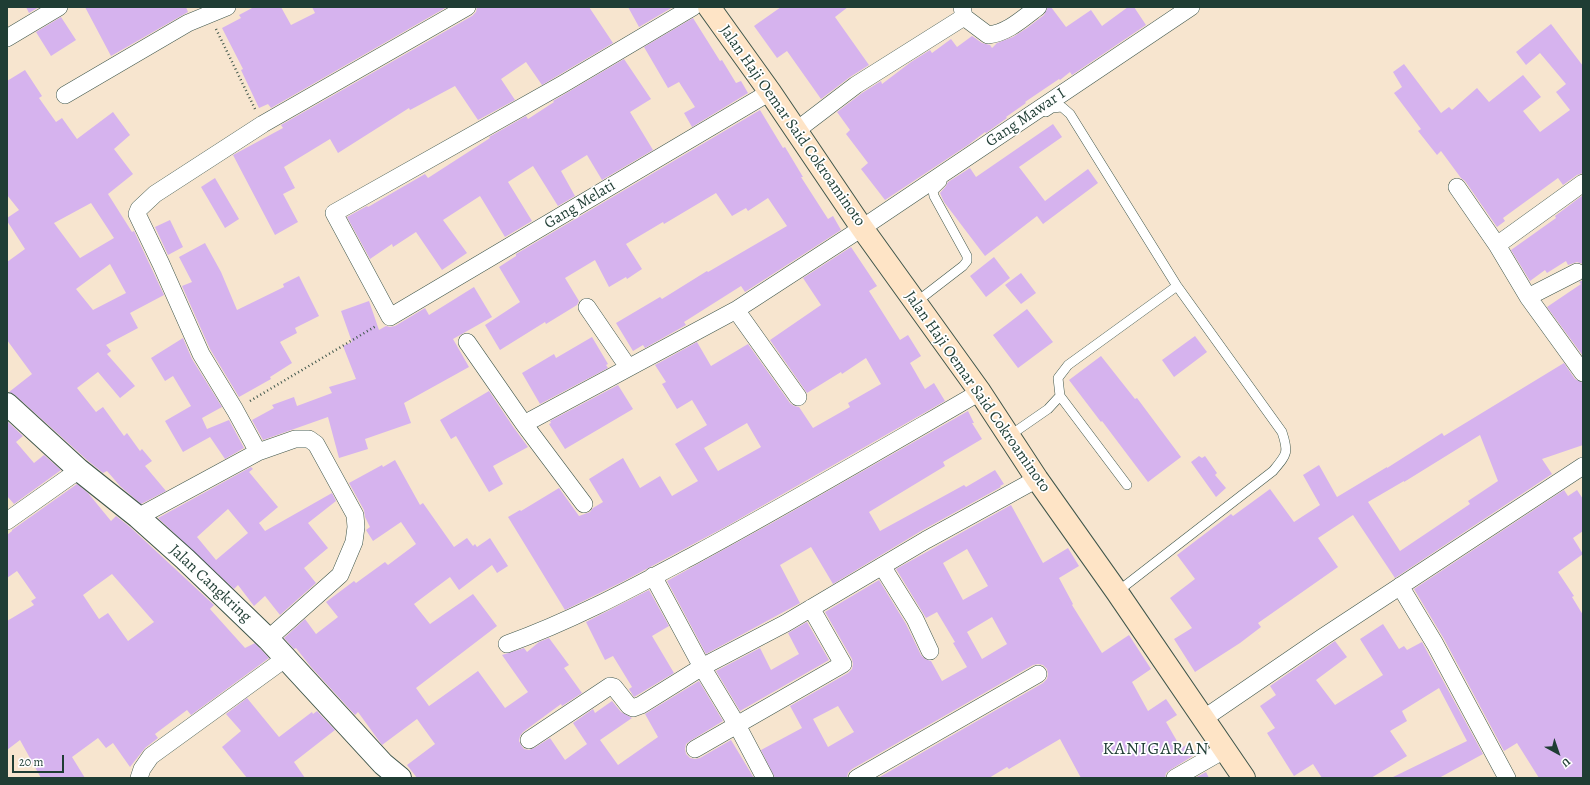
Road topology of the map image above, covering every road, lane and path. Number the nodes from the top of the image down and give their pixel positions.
1 (59, 7) edge
2 (227, 7) edge
3 (467, 7) edge
4 (693, 7) edge
5 (709, 7) edge
6 (1038, 7) edge
7 (1191, 7) edge
8 (207, 11) edge
9 (963, 12) edge
10 (7, 38) edge
11 (770, 92) junction
12 (65, 95) dead end
13 (264, 124) junction
14 (797, 130) junction
15 (1583, 183) edge
16 (1456, 187) dead end
17 (862, 228) junction
18 (1497, 245) junction
19 (1577, 272) dead end
20 (1177, 286) junction
21 (1528, 296) junction
22 (915, 303) junction
23 (587, 306) dead end
24 (736, 310) junction
25 (390, 317) junction
26 (467, 342) dead end
27 (628, 367) junction
28 (1583, 373) edge
29 (980, 392) junction
30 (1060, 396) junction
31 (798, 397) dead end
32 (7, 404) edge
33 (235, 410) junction
34 (524, 424) junction
35 (1009, 436) junction
36 (258, 452) junction
37 (1583, 466) edge
38 (79, 470) junction
39 (1037, 479) junction
40 (1127, 484) dead end
41 (584, 504) dead end
42 (138, 517) junction
43 (7, 521) edge
44 (882, 566) junction
45 (653, 576) junction
46 (1400, 586) junction
47 (1117, 592) junction
48 (811, 608) junction
49 (268, 639) junction
50 (507, 644) dead end
51 (930, 651) dead end
52 (286, 658) junction
53 (702, 667) junction
54 (1038, 674) dead end
55 (1203, 719) junction
56 (737, 725) junction
57 (529, 740) dead end
58 (695, 749) dead end
59 (1224, 750) junction
60 (139, 778) edge
61 (400, 778) edge
62 (765, 778) edge
63 (856, 778) edge
64 (1175, 778) edge
65 (1244, 778) edge
66 (1507, 778) edge

1 - 10 street
2 - 8 street
3 - 13 street
4 - 25 street
5 - 11 main road, Jalan Haji Oemar Said Cokroaminoto
6 - 9 street
7 - 17 street, Gang Mawar I
8 - 12 street
8 - 13 path
9 - 14 street
11 - 14 main road, Jalan Haji Oemar Said Cokroaminoto
11 - 25 street, Gang Melati
13 - 33 street
14 - 17 main road, Jalan Haji Oemar Said Cokroaminoto
15 - 18 street
16 - 18 street
17 - 22 main road, Jalan Haji Oemar Said Cokroaminoto
17 - 24 street, Gang Mawar I
18 - 21 street
19 - 21 street
20 - 22 lane
20 - 30 lane
20 - 47 lane
21 - 28 street
22 - 29 main road, Jalan Haji Oemar Said Cokroaminoto
23 - 27 street
24 - 27 street, Gang Mawar I
24 - 31 street
25 - 33 path
26 - 34 street
27 - 34 street, Gang Mawar I
29 - 35 main road, Jalan Haji Oemar Said Cokroaminoto
29 - 45 street
30 - 35 lane
30 - 40 lane
32 - 38 street, Jalan Cangkring
33 - 36 street
34 - 41 street
35 - 39 main road, Jalan Haji Oemar Said Cokroaminoto
36 - 42 street
36 - 49 street
37 - 46 street
38 - 42 street, Jalan Cangkring
38 - 43 street
39 - 44 street
39 - 47 main road, Jalan Haji Oemar Said Cokroaminoto
42 - 49 street, Jalan Cangkring
44 - 48 street
44 - 51 street
45 - 50 street
45 - 53 street
46 - 55 street
46 - 66 street
47 - 55 main road, Jalan Haji Oemar Said Cokroaminoto
48 - 53 street
48 - 56 street
49 - 52 street, Jalan Cangkring
52 - 60 street
52 - 61 street, Jalan Cangkring
53 - 56 street
53 - 57 street
54 - 63 street
55 - 59 main road, Jalan Haji Oemar Said Cokroaminoto
56 - 58 street
56 - 62 street
59 - 64 street
59 - 65 main road, Jalan Haji Oemar Said Cokroaminoto

